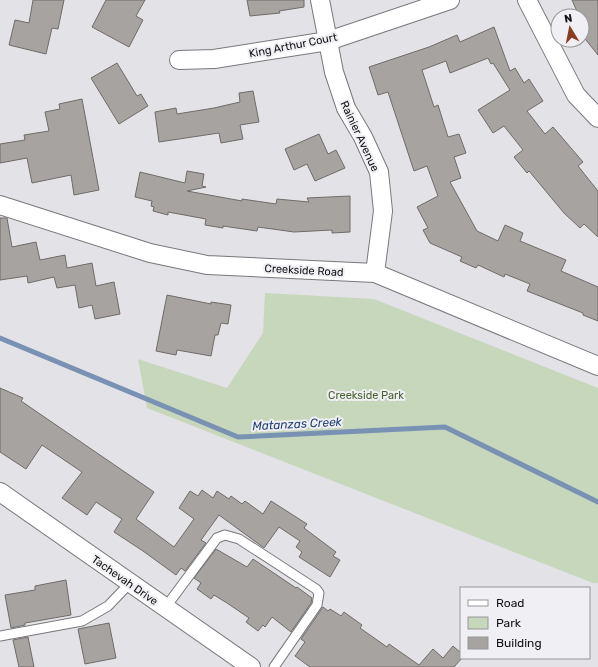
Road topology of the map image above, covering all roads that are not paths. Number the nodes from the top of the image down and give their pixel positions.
1 (320, 0) edge
2 (450, 0) edge
3 (527, 0) edge
4 (328, 41) junction
5 (179, 60) dead end
6 (598, 118) edge
7 (0, 205) edge
8 (375, 273) junction
9 (598, 366) edge
10 (0, 492) edge
11 (130, 583) junction
12 (165, 608) junction
13 (0, 636) edge
14 (251, 667) edge
15 (274, 667) edge

1 - 4 street, Rainier Avenue
2 - 4 street, King Arthur Court
3 - 6 street
4 - 5 street, King Arthur Court
4 - 8 street, Rainier Avenue
7 - 8 street, Creekside Road
8 - 9 street, Creekside Road
10 - 11 street, Tachevah Drive
11 - 12 street, Tachevah Drive
11 - 13 lane
12 - 14 street, Tachevah Drive
12 - 15 lane

